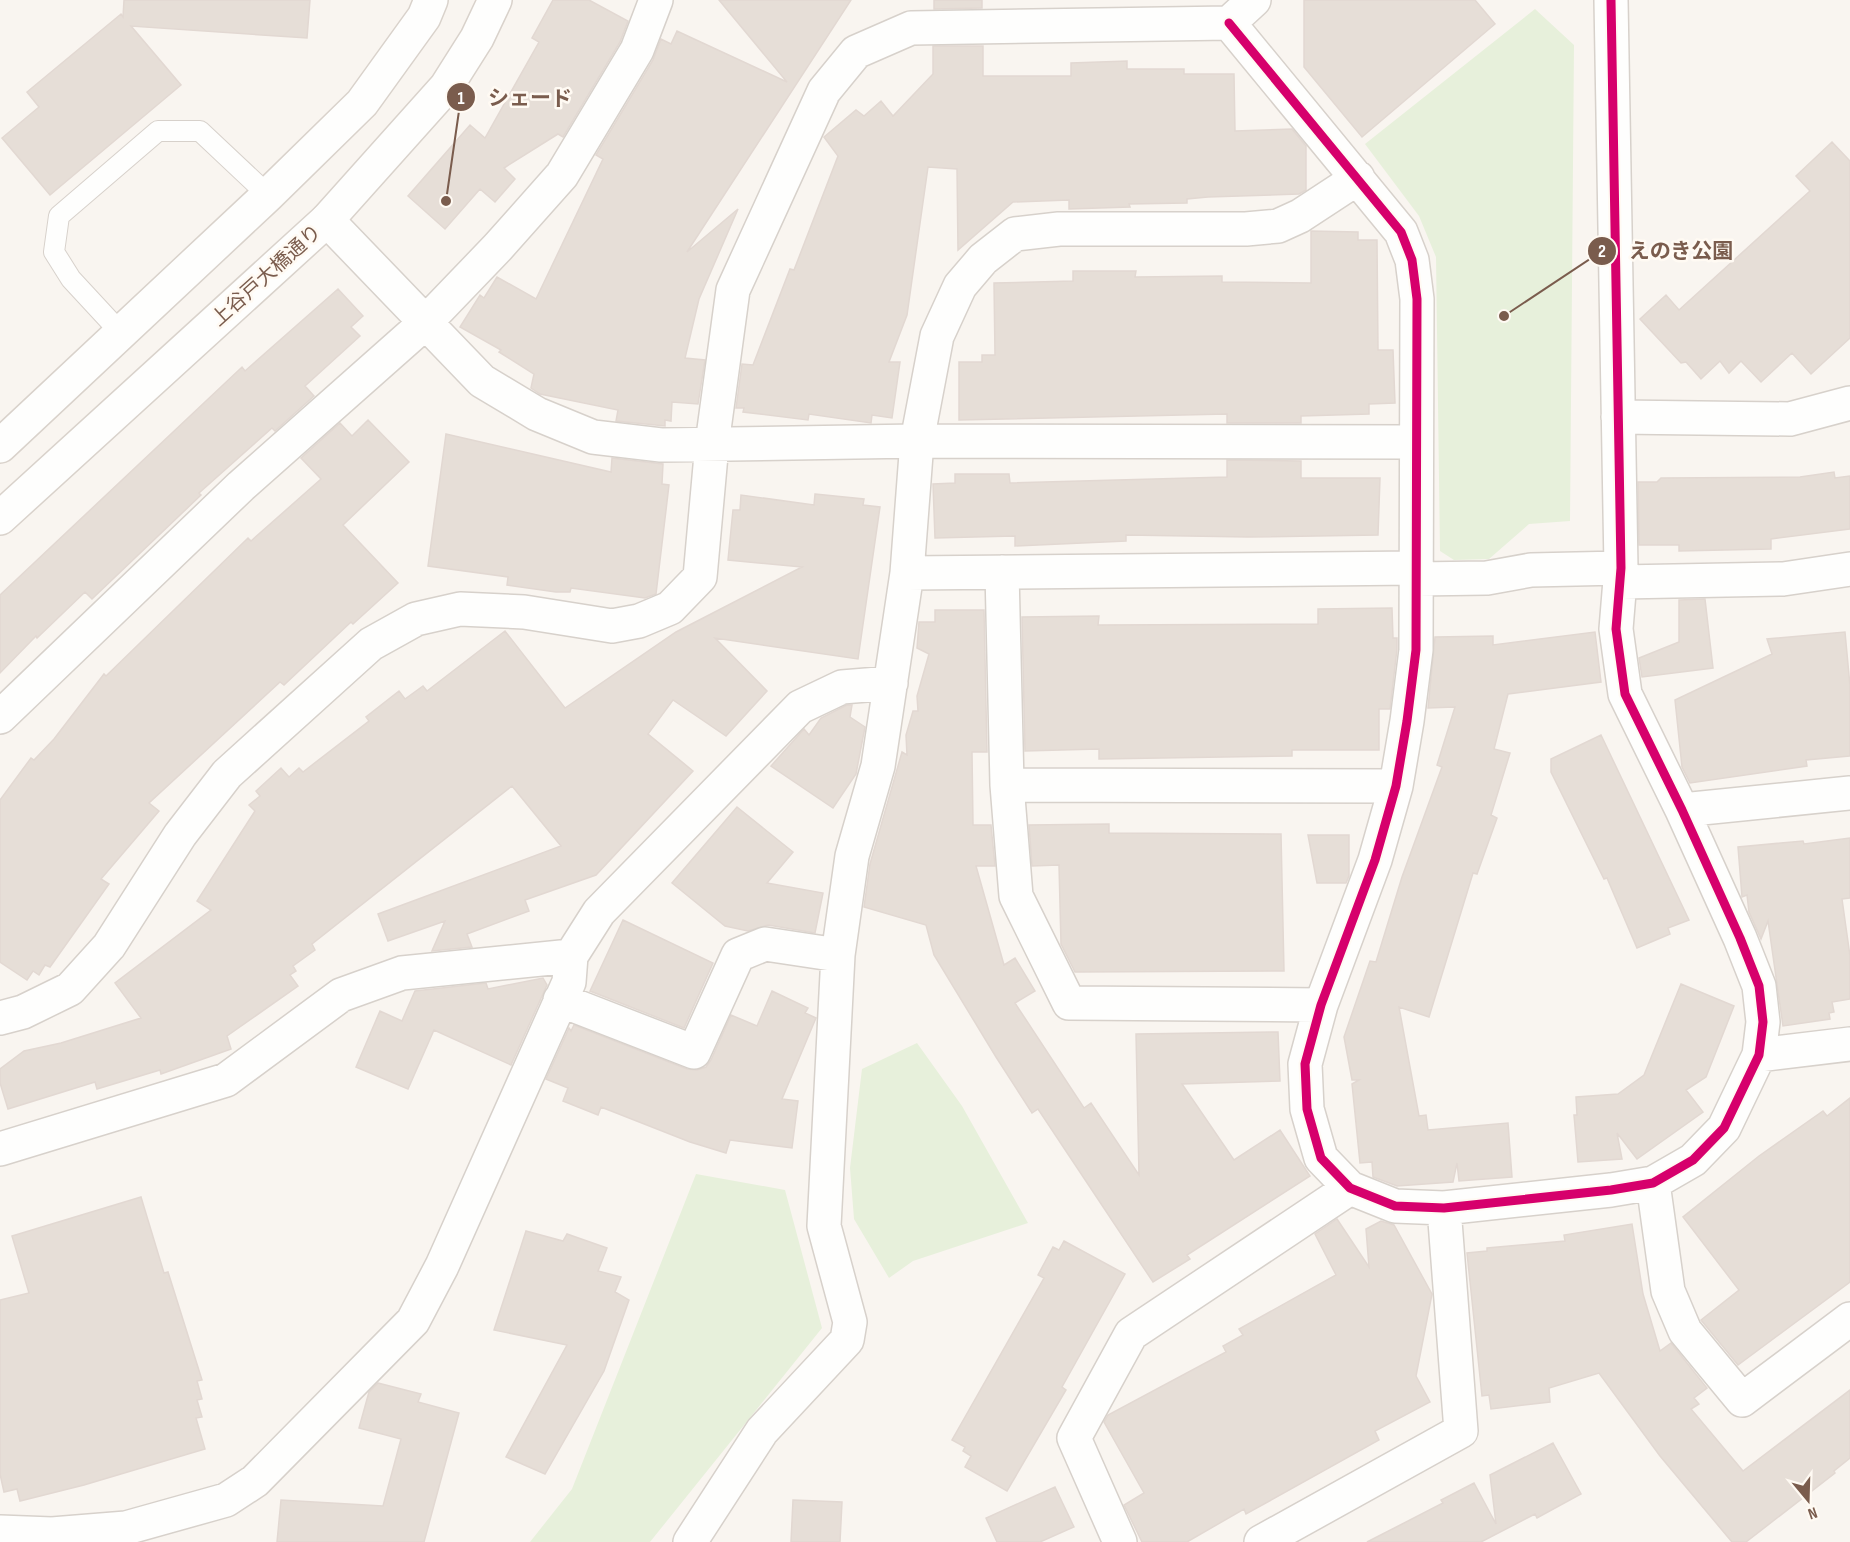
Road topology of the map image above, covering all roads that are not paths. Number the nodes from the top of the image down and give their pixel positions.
1 (431, 0) edge
2 (495, 0) edge
3 (656, 0) edge
4 (1254, 0) edge
5 (1611, 0) edge
6 (1229, 22) junction
7 (1358, 178) junction
8 (268, 195) junction
9 (327, 220) junction
10 (425, 323) junction
11 (121, 333) junction
12 (1850, 403) edge
13 (1618, 417) junction
14 (917, 441) junction
15 (1415, 442) junction
16 (712, 444) junction
17 (0, 446) edge
18 (0, 518) edge
19 (1850, 569) edge
20 (1002, 572) junction
21 (907, 573) junction
22 (1416, 574) junction
23 (1621, 575) junction
24 (891, 683) junction
25 (0, 717) edge
26 (1007, 785) junction
27 (1396, 786) junction
28 (1850, 794) edge
29 (1682, 810) junction
30 (838, 955) junction
31 (571, 956) junction
32 (560, 1000) junction
33 (1321, 1005) junction
34 (0, 1018) edge
35 (1850, 1044) edge
36 (1760, 1054) junction
37 (0, 1149) edge
38 (1653, 1183) junction
39 (1350, 1188) junction
40 (1444, 1208) junction
41 (1850, 1318) edge
42 (0, 1532) edge
43 (690, 1542) edge
44 (1120, 1542) edge
45 (1261, 1542) edge

1 - 8 street
2 - 9 street, 上谷戸大橋通り
3 - 10 street
4 - 6 street
5 - 13 street
6 - 7 street
6 - 16 street
7 - 14 street
7 - 15 street
8 - 11 street
8 - 11 lane
9 - 10 street
9 - 18 street, 上谷戸大橋通り
10 - 16 street
10 - 25 street
11 - 17 street
12 - 13 street
13 - 23 street
14 - 15 street
14 - 16 street
14 - 21 street
15 - 22 street
16 - 34 street
19 - 23 street
20 - 21 street
20 - 22 street
20 - 26 street
21 - 24 street
22 - 23 street
22 - 27 street
23 - 29 street
24 - 30 street
24 - 31 street
26 - 27 street
26 - 33 street
27 - 33 street
28 - 29 street
29 - 36 street
30 - 32 street
30 - 43 street
31 - 32 street
31 - 37 street
32 - 42 street
33 - 39 street
35 - 36 street
36 - 38 street
38 - 40 street
38 - 41 street
39 - 40 street
39 - 44 street
40 - 45 street

